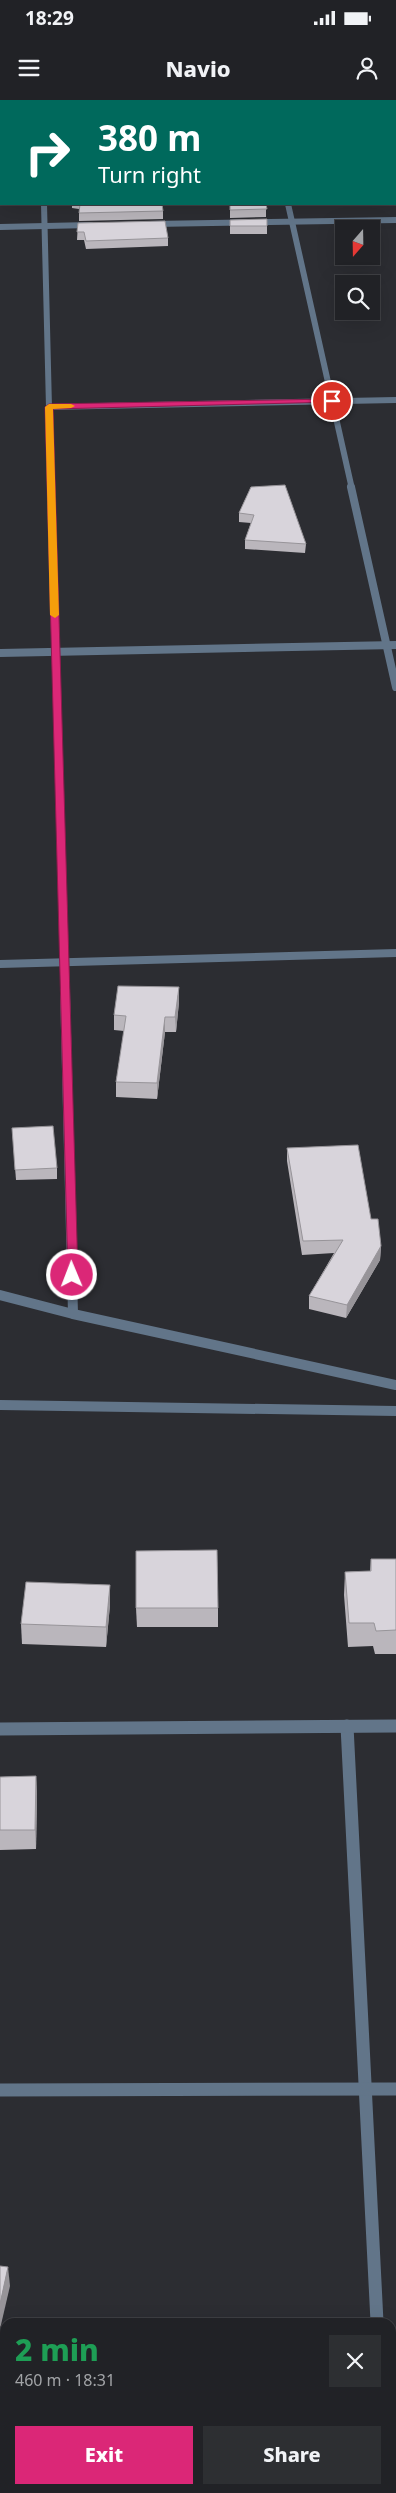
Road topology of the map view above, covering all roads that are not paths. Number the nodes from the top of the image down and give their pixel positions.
1 (44, 205) edge
2 (288, 205) edge
3 (396, 220) edge
4 (292, 222) junction
5 (144, 224) edge
6 (44, 226) junction
7 (94, 226) edge
8 (0, 227) edge
9 (396, 400) edge
10 (332, 401) junction
11 (49, 407) junction
12 (387, 645) junction
13 (396, 645) edge
14 (55, 652) junction
15 (0, 653) edge
16 (396, 687) edge
17 (396, 953) edge
18 (64, 962) junction
19 (0, 964) edge
20 (0, 1295) edge
21 (73, 1314) junction
22 (396, 1385) edge
23 (0, 1405) edge
24 (396, 1411) edge
25 (347, 1726) junction
26 (396, 1726) edge
27 (0, 1729) edge
28 (365, 2089) junction
29 (396, 2089) edge
30 (0, 2090) edge
31 (377, 2318) edge

1 - 6 street
2 - 4 street
3 - 4 street
4 - 5 street
4 - 10 street
6 - 7 street
6 - 8 street
6 - 11 street
9 - 10 street
10 - 11 street
10 - 12 street
11 - 14 street
12 - 13 street
12 - 14 street
12 - 16 street
14 - 15 street
14 - 18 street
17 - 18 street
18 - 19 street
18 - 21 street
20 - 21 street
21 - 22 street
23 - 24 street
25 - 26 street
25 - 27 street
25 - 28 street
28 - 29 street
28 - 30 street
28 - 31 street

